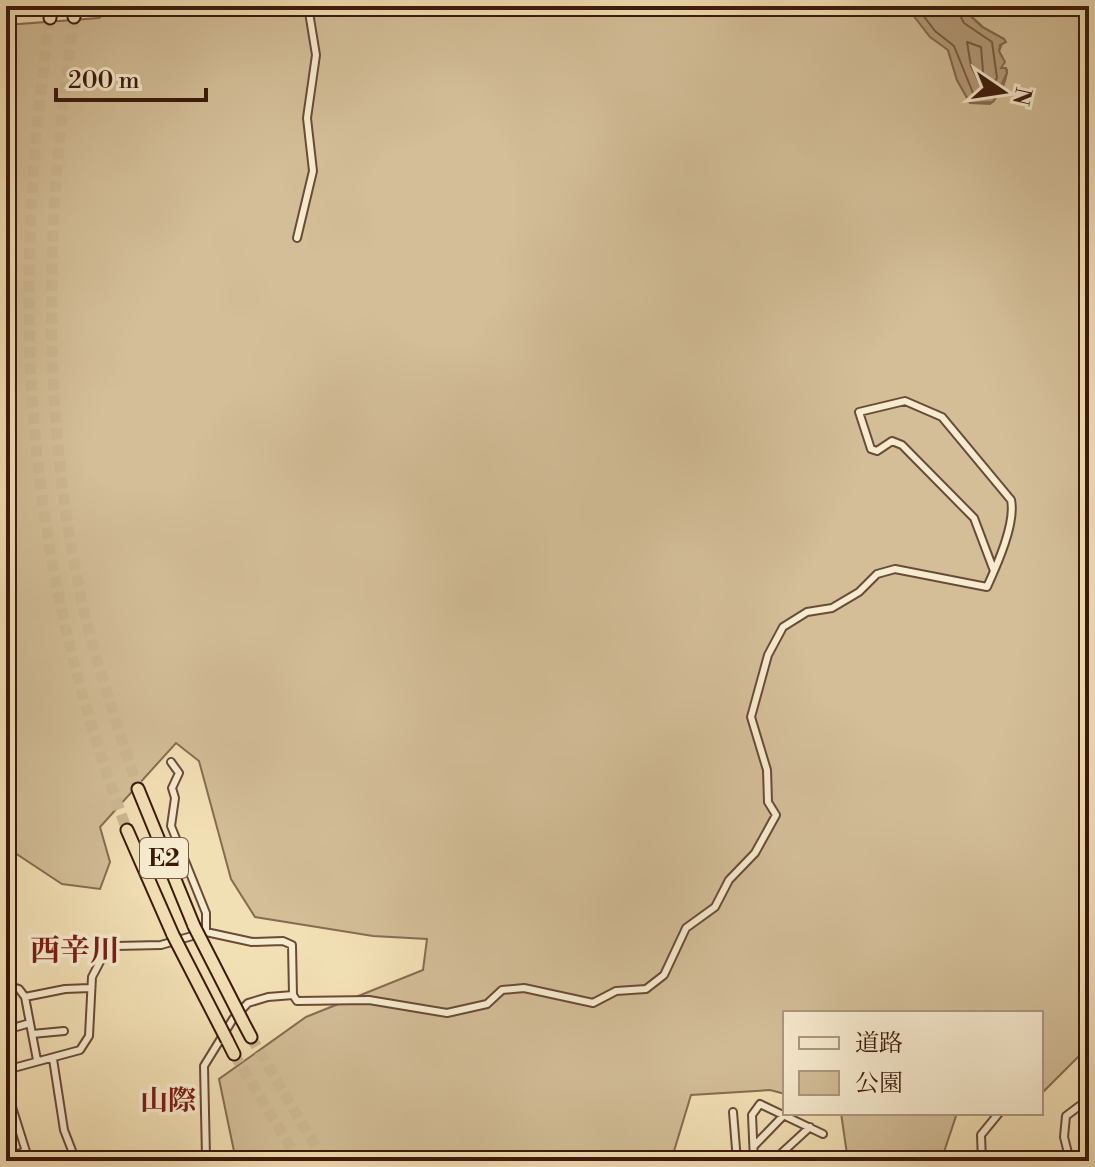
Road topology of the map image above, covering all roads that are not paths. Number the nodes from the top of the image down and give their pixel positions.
1 (308, 6) edge
2 (297, 238) dead end
3 (994, 571) junction
4 (171, 762) dead end
5 (138, 789) tunnel mouth
6 (127, 830) tunnel mouth
7 (206, 932) junction
8 (6, 985) edge
9 (90, 988) junction
10 (293, 995) junction
11 (25, 997) junction
12 (30, 1023) junction
13 (6, 1030) edge
14 (64, 1031) dead end
15 (32, 1034) junction
16 (251, 1037) tunnel mouth
17 (234, 1054) tunnel mouth
18 (53, 1059) junction
19 (37, 1060) junction
20 (6, 1070) edge
21 (6, 1088) edge
22 (1089, 1093) edge
23 (8, 1101) edge
24 (733, 1112) dead end
25 (783, 1113) edge
26 (784, 1115) edge
27 (787, 1115) edge
28 (997, 1115) edge
29 (810, 1127) junction
30 (823, 1134) dead end
31 (753, 1146) junction
32 (25, 1151) junction
33 (6, 1159) edge
34 (29, 1161) edge
35 (76, 1161) edge
36 (162, 1161) edge
37 (736, 1161) edge
38 (754, 1161) edge
39 (773, 1161) edge
40 (802, 1161) edge
41 (810, 1161) edge
42 (982, 1161) edge
43 (1070, 1161) edge

1 - 2 street
3 - 3 street
3 - 10 street
4 - 7 street
5 - 16 highway, E2, bridge
6 - 17 highway, E2, bridge
7 - 9 street
7 - 10 street
8 - 11 street
9 - 11 street
9 - 18 street
10 - 36 street
11 - 12 street
12 - 13 street
12 - 15 street
14 - 15 street
15 - 19 street
18 - 19 street
18 - 35 street
19 - 20 street
21 - 23 street
22 - 43 street
23 - 32 street
24 - 37 street
25 - 31 street
26 - 31 street
27 - 29 street
28 - 42 street
29 - 30 street
29 - 39 street
31 - 38 street
32 - 33 street
32 - 34 street
40 - 41 street

